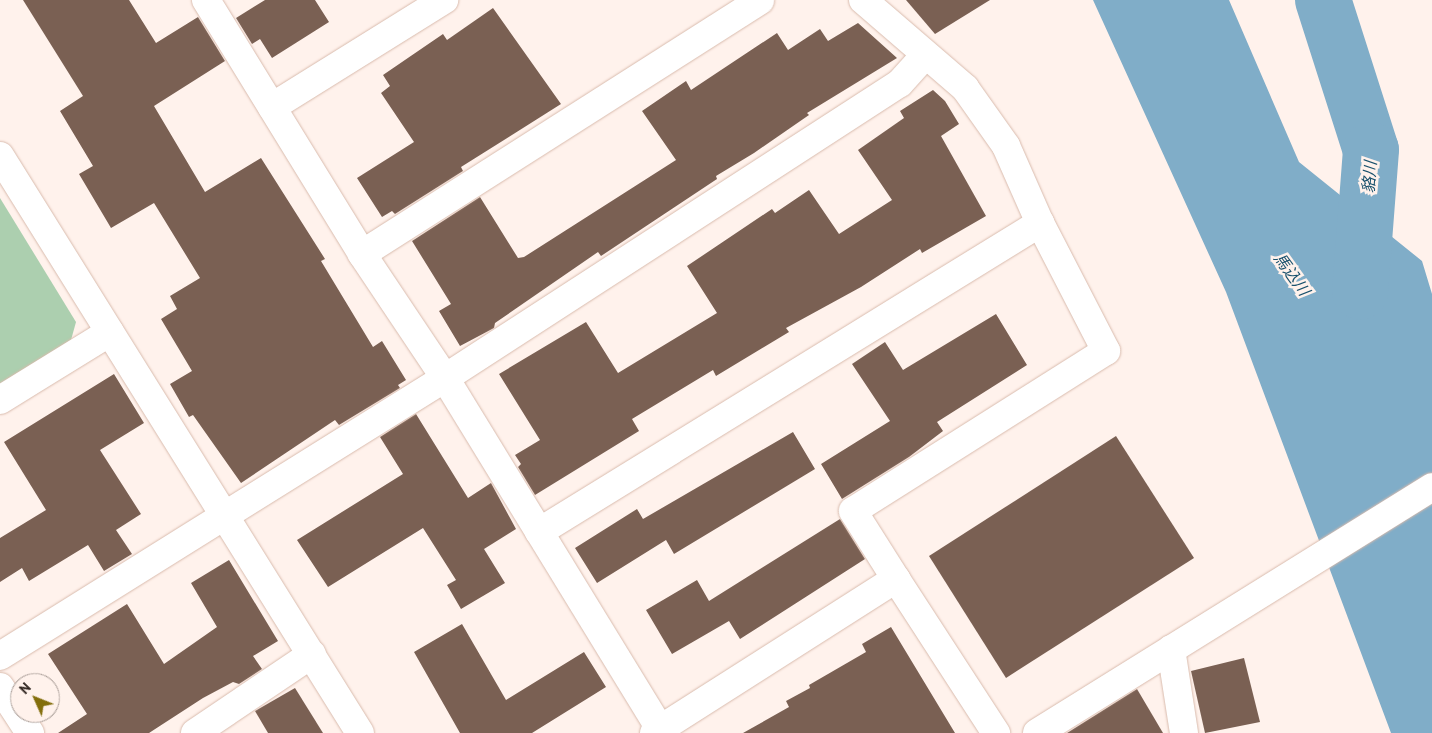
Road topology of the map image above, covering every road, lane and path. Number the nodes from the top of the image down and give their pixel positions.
1 (206, 0) edge
2 (444, 0) edge
3 (760, 0) edge
4 (863, 0) edge
5 (925, 55) junction
6 (272, 107) junction
7 (0, 156) edge
8 (1040, 223) junction
9 (362, 254) junction
10 (110, 332) junction
11 (445, 378) junction
12 (0, 400) edge
13 (1432, 487) edge
14 (225, 514) junction
15 (539, 532) junction
16 (896, 579) junction
17 (1171, 650) junction
18 (312, 654) junction
19 (0, 656) edge
20 (0, 687) edge
21 (657, 731) edge
22 (30, 733) edge
23 (195, 733) edge
24 (360, 733) edge
25 (996, 733) edge
26 (1037, 733) edge
27 (1184, 733) edge

1 - 6 street
2 - 6 street
3 - 9 street
4 - 5 street
5 - 8 street
5 - 11 street
6 - 9 street
7 - 10 street
8 - 15 street
8 - 16 street
9 - 11 street
10 - 12 street
10 - 14 street
11 - 14 street
11 - 15 street
13 - 17 street
14 - 18 street
14 - 19 street
15 - 21 street
16 - 21 street
16 - 25 street
17 - 26 street
17 - 27 street
18 - 23 street
18 - 24 street
20 - 22 street

